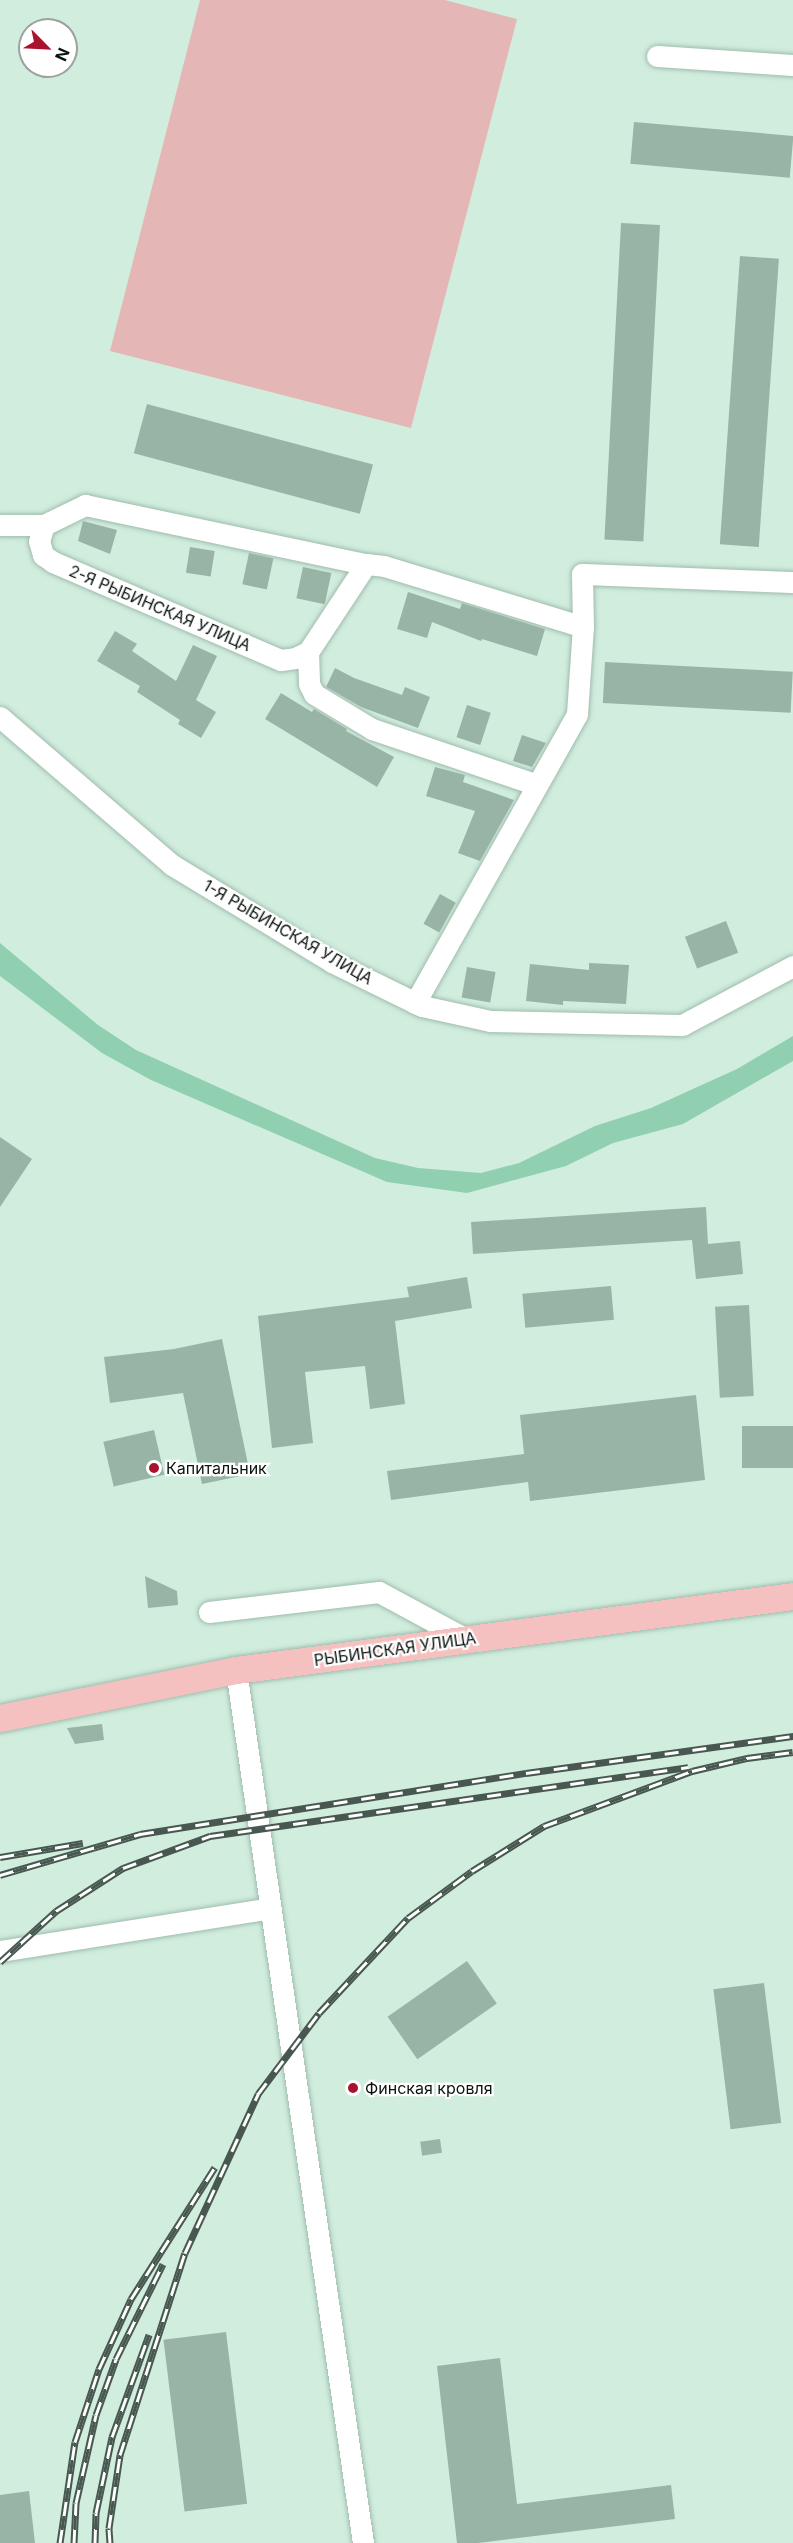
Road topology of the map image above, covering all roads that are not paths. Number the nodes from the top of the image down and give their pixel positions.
1 (657, 56) dead end
2 (793, 65) edge
3 (0, 525) edge
4 (44, 525) junction
5 (366, 564) junction
6 (793, 582) edge
7 (583, 627) junction
8 (308, 652) junction
9 (0, 717) edge
10 (537, 785) junction
11 (793, 966) edge
12 (415, 1003) junction
13 (793, 1596) edge
14 (209, 1612) dead end
15 (466, 1640) junction
16 (236, 1670) junction
17 (0, 1718) edge
18 (270, 1908) junction
19 (0, 1951) edge
20 (363, 2543) edge

1 - 2 street
3 - 4 street
4 - 5 street
4 - 8 street, 2-Я РЫБИНСКАЯ УЛИЦА
5 - 7 street
5 - 8 street
6 - 7 street
7 - 10 street
8 - 10 street
9 - 12 street, 1-Я РЫБИНСКАЯ УЛИЦА
10 - 12 street
11 - 12 street, 1-Я РЫБИНСКАЯ УЛИЦА
13 - 15 main road, РЫБИНСКАЯ УЛИЦА
14 - 15 street
15 - 16 main road, РЫБИНСКАЯ УЛИЦА
16 - 17 main road, РЫБИНСКАЯ УЛИЦА
16 - 18 street
18 - 19 street
18 - 20 street

